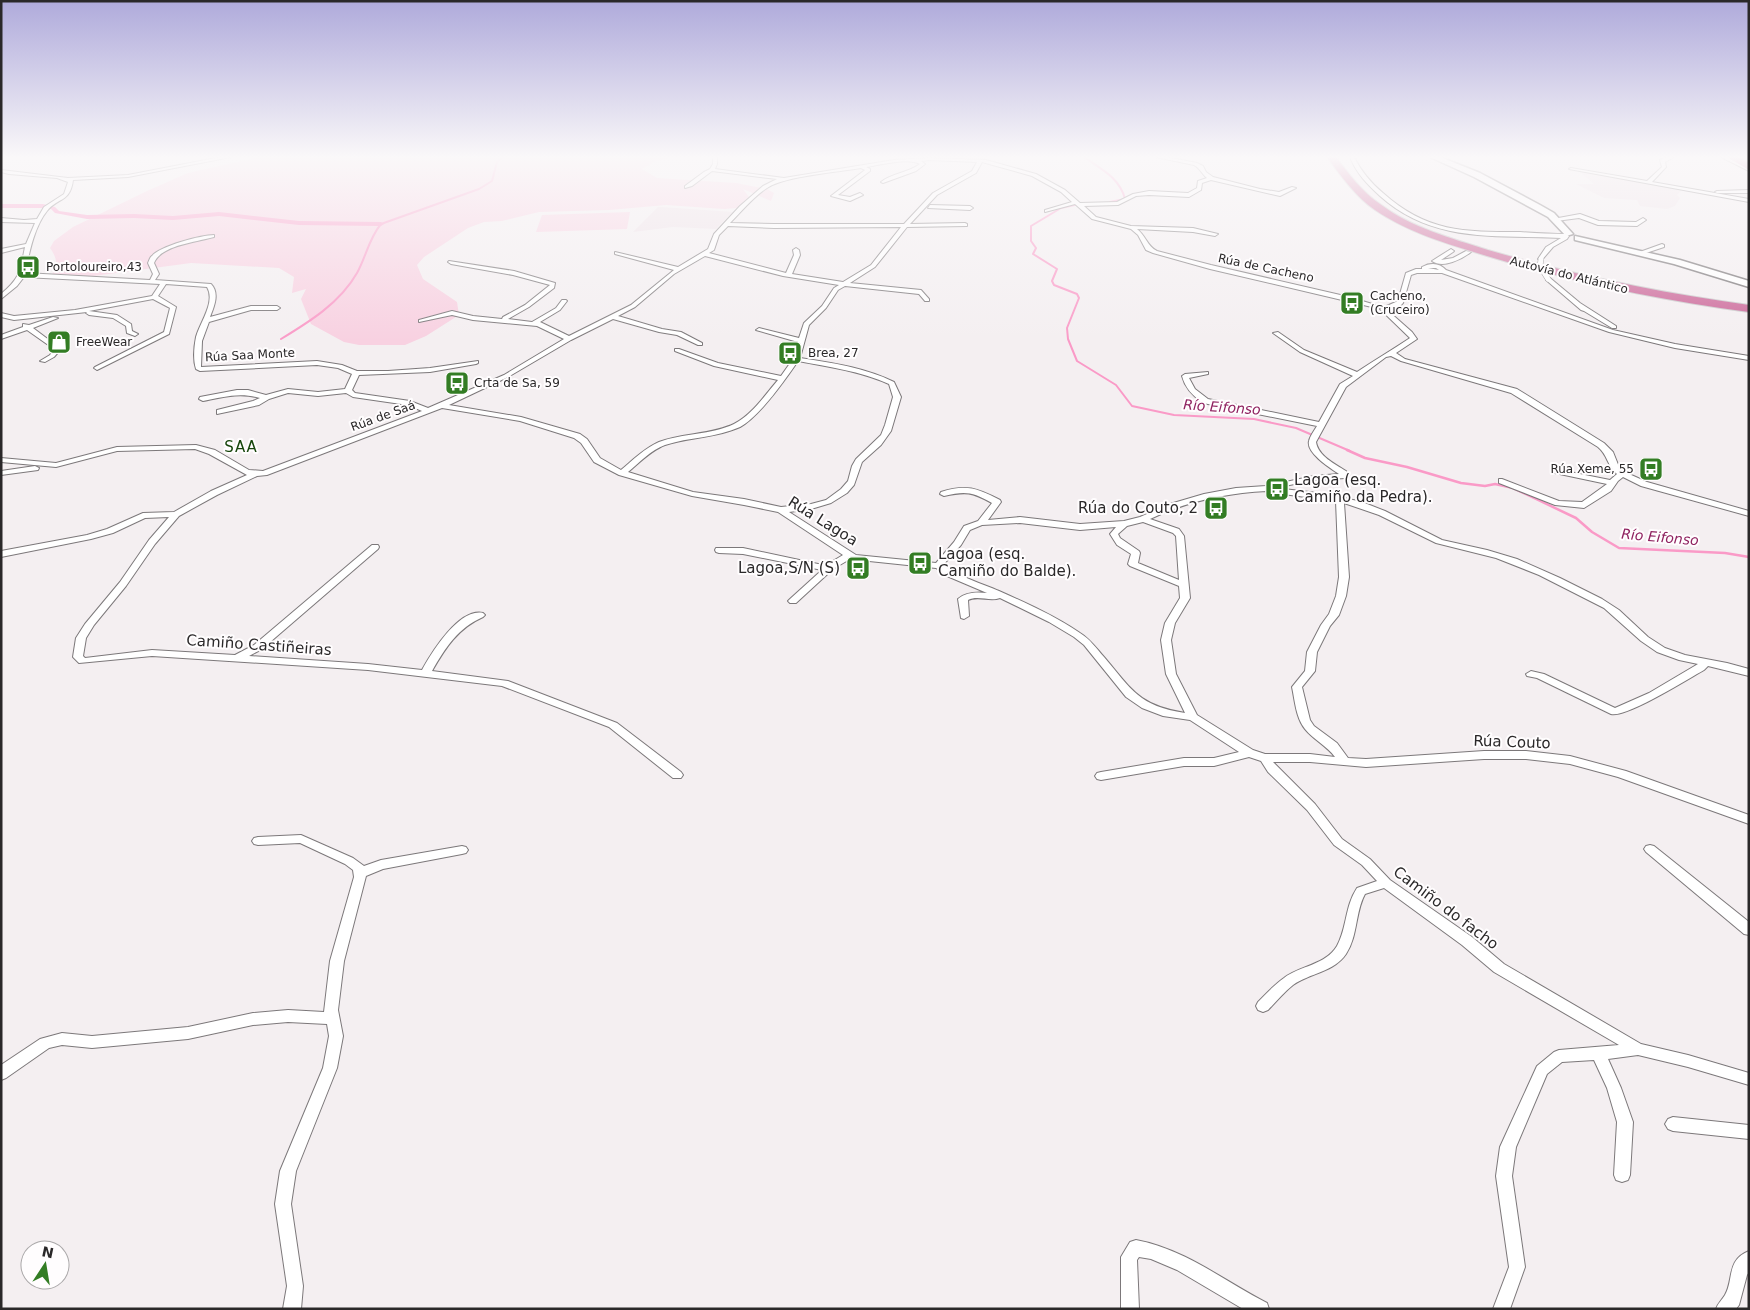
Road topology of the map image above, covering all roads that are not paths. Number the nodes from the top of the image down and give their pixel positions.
1 (40, 218) edge
2 (732, 218) edge
3 (914, 218) edge
4 (1095, 218) edge
5 (1397, 218) edge
6 (1404, 218) edge
7 (1416, 218) edge
8 (1563, 218) edge
9 (1585, 218) edge
10 (1556, 219) joint
11 (1, 220) edge
12 (930, 220) joint
13 (1643, 220) dead end
14 (38, 221) junction
15 (727, 224) junction
16 (964, 225) dead end
17 (905, 226) junction
18 (1129, 227) junction
19 (1216, 234) dead end
20 (1482, 234) junction
21 (212, 236) dead end
22 (1568, 236) junction
23 (28, 245) junction
24 (1471, 246) junction
25 (1662, 246) dead end
26 (796, 250) dead end
27 (1, 251) edge
28 (1451, 251) joint
29 (616, 253) dead end
30 (1640, 253) junction
31 (705, 254) junction
32 (1437, 261) junction
33 (451, 262) dead end
34 (1427, 268) junction
35 (678, 269) junction
36 (1442, 270) junction
37 (22, 275) junction
38 (788, 275) junction
39 (151, 283) junction
40 (164, 283) junction
41 (843, 283) junction
42 (1749, 284) edge
43 (1, 297) edge
44 (154, 297) junction
45 (927, 300) dead end
46 (564, 301) dead end
47 (1580, 305) junction
48 (277, 308) dead end
49 (1382, 308) junction
50 (1749, 309) edge
51 (464, 310) dead end
52 (1553, 311) junction
53 (75, 312) junction
54 (452, 313) junction
55 (1, 315) edge
56 (611, 316) junction
57 (14, 318) junction
58 (1600, 318) junction
59 (208, 320) junction
60 (421, 321) dead end
61 (506, 321) junction
62 (1588, 323) junction
63 (534, 324) junction
64 (28, 327) junction
65 (759, 330) dead end
66 (1276, 333) dead end
67 (135, 334) dead end
68 (1, 337) edge
69 (569, 339) junction
70 (801, 341) junction
71 (1650, 341) junction
72 (700, 344) dead end
73 (678, 350) dead end
74 (1392, 354) junction
75 (1749, 358) edge
76 (796, 359) junction
77 (43, 361) dead end
78 (476, 362) dead end
79 (97, 368) dead end
80 (1206, 372) dead end
81 (356, 373) junction
82 (1357, 375) junction
83 (783, 379) junction
84 (348, 392) junction
85 (266, 397) junction
86 (203, 399) dead end
87 (441, 406) junction
88 (428, 411) junction
89 (220, 412) dead end
90 (1320, 427) junction
91 (1, 460) edge
92 (46, 466) junction
93 (1558, 471) dead end
94 (1, 473) edge
95 (622, 473) junction
96 (254, 474) junction
97 (1622, 474) junction
98 (1502, 481) dead end
99 (1612, 483) junction
100 (1268, 488) junction
101 (944, 494) dead end
102 (1340, 499) junction
103 (782, 510) junction
104 (176, 514) junction
105 (1749, 514) edge
106 (1143, 519) junction
107 (981, 523) junction
108 (1124, 524) junction
109 (375, 547) dead end
110 (719, 550) dead end
111 (1, 554) edge
112 (850, 555) junction
113 (938, 566) junction
114 (830, 567) junction
115 (1184, 585) junction
116 (1007, 598) junction
117 (792, 602) dead end
118 (480, 615) dead end
119 (964, 616) dead end
120 (237, 658) junction
121 (1705, 663) junction
122 (1749, 673) edge
123 (425, 674) junction
124 (1531, 674) dead end
125 (1193, 717) junction
126 (1249, 753) junction
127 (1265, 758) junction
128 (1345, 761) junction
129 (677, 775) dead end
130 (1101, 776) dead end
131 (1749, 820) edge
132 (258, 841) dead end
133 (1650, 849) dead end
134 (462, 850) dead end
135 (360, 873) junction
136 (1386, 883) junction
137 (1749, 930) edge
138 (1263, 1006) dead end
139 (332, 1018) junction
140 (1638, 1049) junction
141 (1598, 1054) junction
142 (1, 1074) edge
143 (1749, 1079) edge
144 (1673, 1124) dead end
145 (1749, 1132) edge
146 (1622, 1175) dead end
147 (1749, 1259) edge
148 (292, 1309) edge
149 (1130, 1309) edge
150 (1261, 1309) edge
151 (1501, 1309) edge
152 (1724, 1309) edge

1 - 14 street
2 - 15 street, Rúa de Saá
3 - 17 street
4 - 18 street
5 - 24 highway, Autovía do Atlántico
6 - 50 highway, Autovía do Atlántico
7 - 20 street
8 - 10 street
9 - 13 street
10 - 22 street
11 - 14 street
12 - 16 street
12 - 17 street
14 - 23 street
15 - 17 street
15 - 31 street, Rúa de Saá
17 - 41 street
18 - 19 street
18 - 49 street, Rúa de Cacheno
20 - 22 street
20 - 24 street
21 - 39 street
22 - 30 street
22 - 47 street, bridge
23 - 27 street
23 - 37 street
24 - 28 highway
24 - 32 street
24 - 50 highway, Autovía do Atlántico
25 - 30 street
26 - 38 street
28 - 32 street
29 - 35 street
30 - 42 street
31 - 35 street, Rúa de Saá
31 - 38 street
32 - 34 street
32 - 36 street
33 - 61 street
34 - 36 street
34 - 49 street
35 - 56 street, Rúa de Saá
36 - 52 street
37 - 39 street, Rúa Saa Monte
37 - 43 street
38 - 41 street
39 - 40 street, Rúa Saa Monte
40 - 44 street
40 - 59 street, Rúa Saa Monte
41 - 45 street
41 - 70 street
44 - 53 street
44 - 79 street
46 - 63 street
47 - 52 street
47 - 58 street
47 - 62 street
48 - 59 street
49 - 74 street
51 - 54 street
52 - 62 street
53 - 57 street
53 - 64 street
53 - 67 street
54 - 60 street
54 - 61 street
55 - 57 street
56 - 69 street, Rúa de Saá
56 - 72 street
57 - 64 street
58 - 62 street
58 - 71 street
59 - 81 street, Rúa Saa Monte
61 - 63 street
62 - 71 street
63 - 69 street
64 - 68 street
64 - 77 street
65 - 70 street
66 - 82 street
69 - 87 street, Rúa de Saá
70 - 76 street
71 - 75 street
73 - 83 street
74 - 82 street
74 - 97 street
76 - 83 street
76 - 103 street
78 - 81 street, Rúa Saa Monte
80 - 90 street
81 - 84 street
82 - 90 street
83 - 95 street
84 - 85 street
84 - 88 street
85 - 86 street
85 - 89 street
87 - 88 street, Rúa de Saá
87 - 95 street, Rúa Lagoa
88 - 96 street, Rúa de Saá
90 - 100 street
91 - 92 street
92 - 94 street
92 - 96 street
93 - 99 street
95 - 103 street, Rúa Lagoa
96 - 104 street, Camiño Castiñeiras
97 - 99 street
97 - 105 street
98 - 99 street
100 - 102 street
100 - 106 street
101 - 107 street
102 - 121 street
102 - 128 street
103 - 112 street, Rúa Lagoa
104 - 111 street
104 - 120 street, Camiño Castiñeiras
106 - 108 street
106 - 115 street
107 - 108 street
107 - 113 street
108 - 115 street
109 - 120 street
110 - 114 street
112 - 113 street, Rúa Lagoa
112 - 114 street
113 - 116 street, Rúa Lagoa
114 - 117 street
115 - 125 street
116 - 119 street
116 - 125 street, Rúa Lagoa
118 - 123 street
120 - 123 street, Camiño Castiñeiras
121 - 122 street
121 - 124 street
123 - 129 street, Camiño Castiñeiras
125 - 126 street
126 - 127 street
126 - 130 street
127 - 128 street, Rúa Couto
127 - 136 street, Camiño do facho
128 - 131 street, Rúa Couto
132 - 135 street
133 - 137 street
134 - 135 street
135 - 139 street
136 - 138 street
136 - 140 street, Camiño do facho
139 - 142 street
139 - 148 street
140 - 141 street
140 - 143 street
141 - 146 street
141 - 151 street
144 - 145 street
147 - 152 street
149 - 150 street

